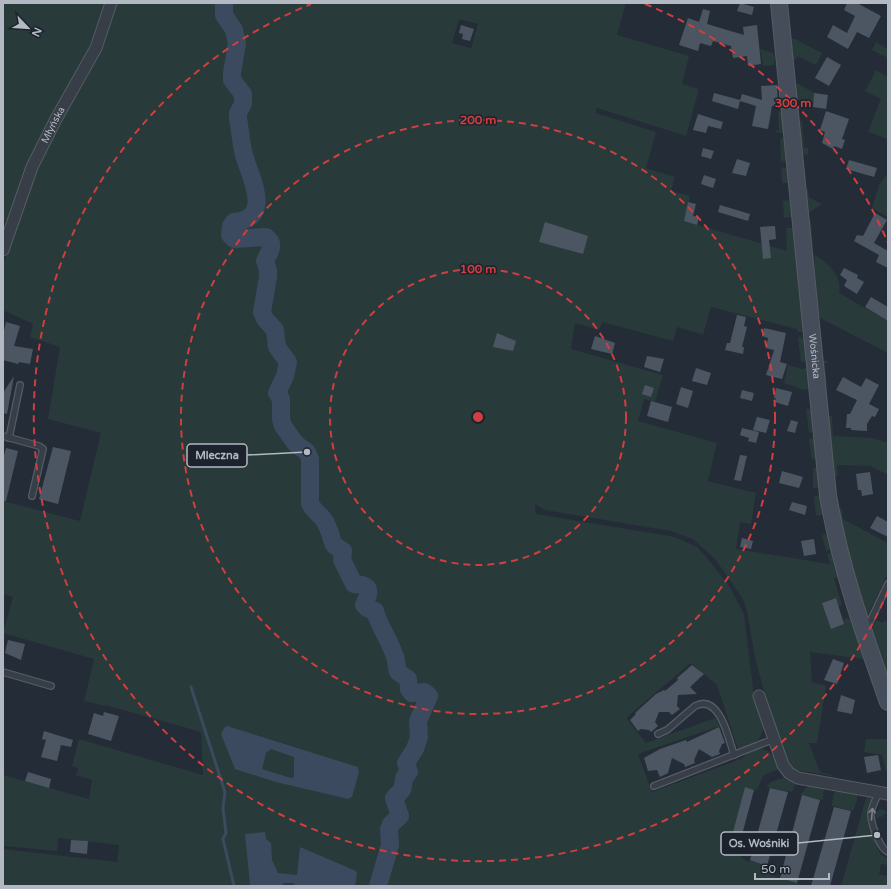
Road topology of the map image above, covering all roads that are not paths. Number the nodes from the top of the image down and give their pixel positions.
1 (111, 3) edge
2 (779, 3) edge
3 (3, 250) edge
4 (20, 385) dead end
5 (6, 437) edge
6 (32, 496) dead end
7 (888, 584) edge
8 (864, 634) junction
9 (3, 672) edge
10 (51, 686) dead end
11 (759, 696) dead end
12 (888, 702) edge
13 (658, 734) dead end
14 (774, 739) junction
15 (734, 755) junction
16 (654, 786) dead end
17 (883, 793) edge
18 (888, 852) edge

1 - 3 street, Młyńska
2 - 8 street, Wośnicka
4 - 5 lane
5 - 6 lane
7 - 8 lane
8 - 12 street, Wośnicka
9 - 10 lane
11 - 14 street
13 - 15 lane
14 - 15 lane
14 - 17 street
15 - 16 lane
18 -> 17 lane

